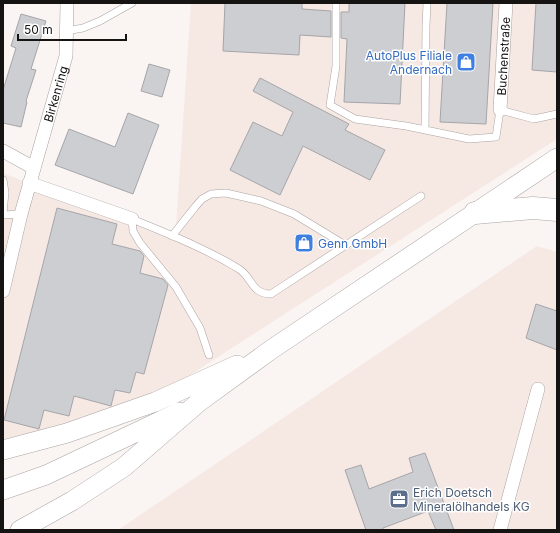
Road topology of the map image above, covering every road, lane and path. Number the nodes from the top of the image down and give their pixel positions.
1 (67, 3) edge
2 (132, 3) edge
3 (336, 3) edge
4 (428, 3) edge
5 (506, 3) edge
6 (66, 31) junction
7 (500, 110) junction
8 (557, 114) edge
9 (425, 130) junction
10 (3, 151) edge
11 (557, 158) edge
12 (34, 168) junction
13 (3, 180) edge
14 (30, 183) junction
15 (421, 196) dead end
16 (557, 210) edge
17 (475, 213) junction
18 (3, 214) edge
19 (21, 214) junction
20 (132, 219) junction
21 (172, 236) junction
22 (345, 245) junction
23 (3, 291) edge
24 (272, 349) junction
25 (209, 355) dead end
26 (538, 390) dead end
27 (200, 402) junction
28 (3, 450) edge
29 (3, 490) edge
30 (20, 530) edge
31 (500, 530) edge

1 - 6 street, Birkenring
2 - 6 lane
3 - 9 lane
4 - 9 lane
5 - 7 street, Buchenstraße
6 - 12 street, Birkenring
7 - 8 lane
7 - 9 lane
10 - 12 street
11 - 17 main road
12 - 14 street, Birkenring
13 - 18 lane
14 - 19 street, Birkenring
14 - 20 street
15 - 22 lane
16 - 17 highway
17 - 24 main road
18 - 19 lane
19 - 23 street, Birkenring
20 - 21 lane
20 - 25 lane
21 - 22 lane
21 - 22 lane
24 - 27 main road
24 - 28 main road
26 - 31 street
27 - 29 main road
27 - 30 main road

